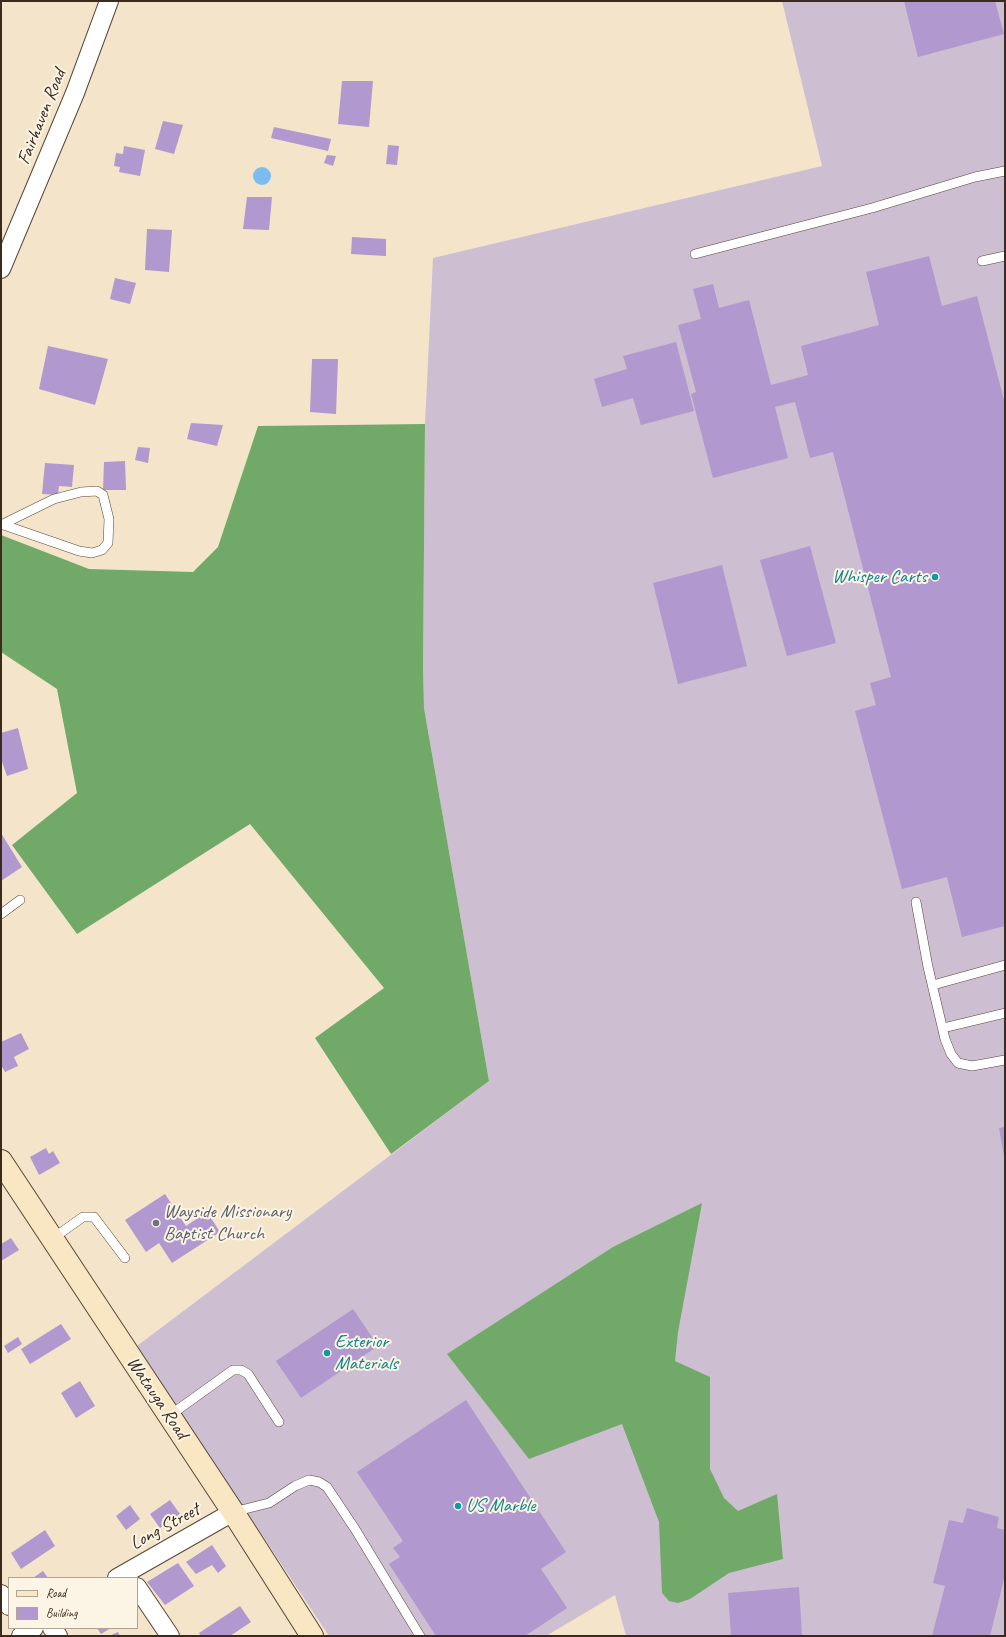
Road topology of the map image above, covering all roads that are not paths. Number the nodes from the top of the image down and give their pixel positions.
1 (109, 1) edge
2 (1005, 171) edge
3 (695, 254) dead end
4 (1005, 256) edge
5 (982, 261) dead end
6 (1, 269) edge
7 (2, 524) edge
8 (20, 900) dead end
9 (916, 902) dead end
10 (1, 914) edge
11 (1005, 965) edge
12 (933, 985) junction
13 (1005, 1013) edge
14 (943, 1028) junction
15 (1005, 1060) edge
16 (1, 1161) edge
17 (52, 1239) junction
18 (125, 1258) dead end
19 (169, 1416) junction
20 (279, 1422) dead end
21 (233, 1512) junction
22 (125, 1576) edge
23 (138, 1588) edge
24 (1, 1594) edge
25 (8, 1604) edge
26 (170, 1636) edge
27 (312, 1636) edge
28 (420, 1636) edge

1 - 6 street, Fairhaven Road
2 - 3 lane
4 - 5 lane
7 - 7 lane
8 - 10 lane
9 - 12 lane
11 - 12 lane
12 - 14 lane
13 - 14 lane
14 - 15 lane
16 - 17 main road, Watauga Road
17 - 18 lane
17 - 19 main road, Watauga Road
19 - 20 lane
19 - 21 main road, Watauga Road
21 - 22 street, Long Street
21 - 27 main road, Watauga Road
21 - 28 lane
23 - 26 street
24 - 25 street

